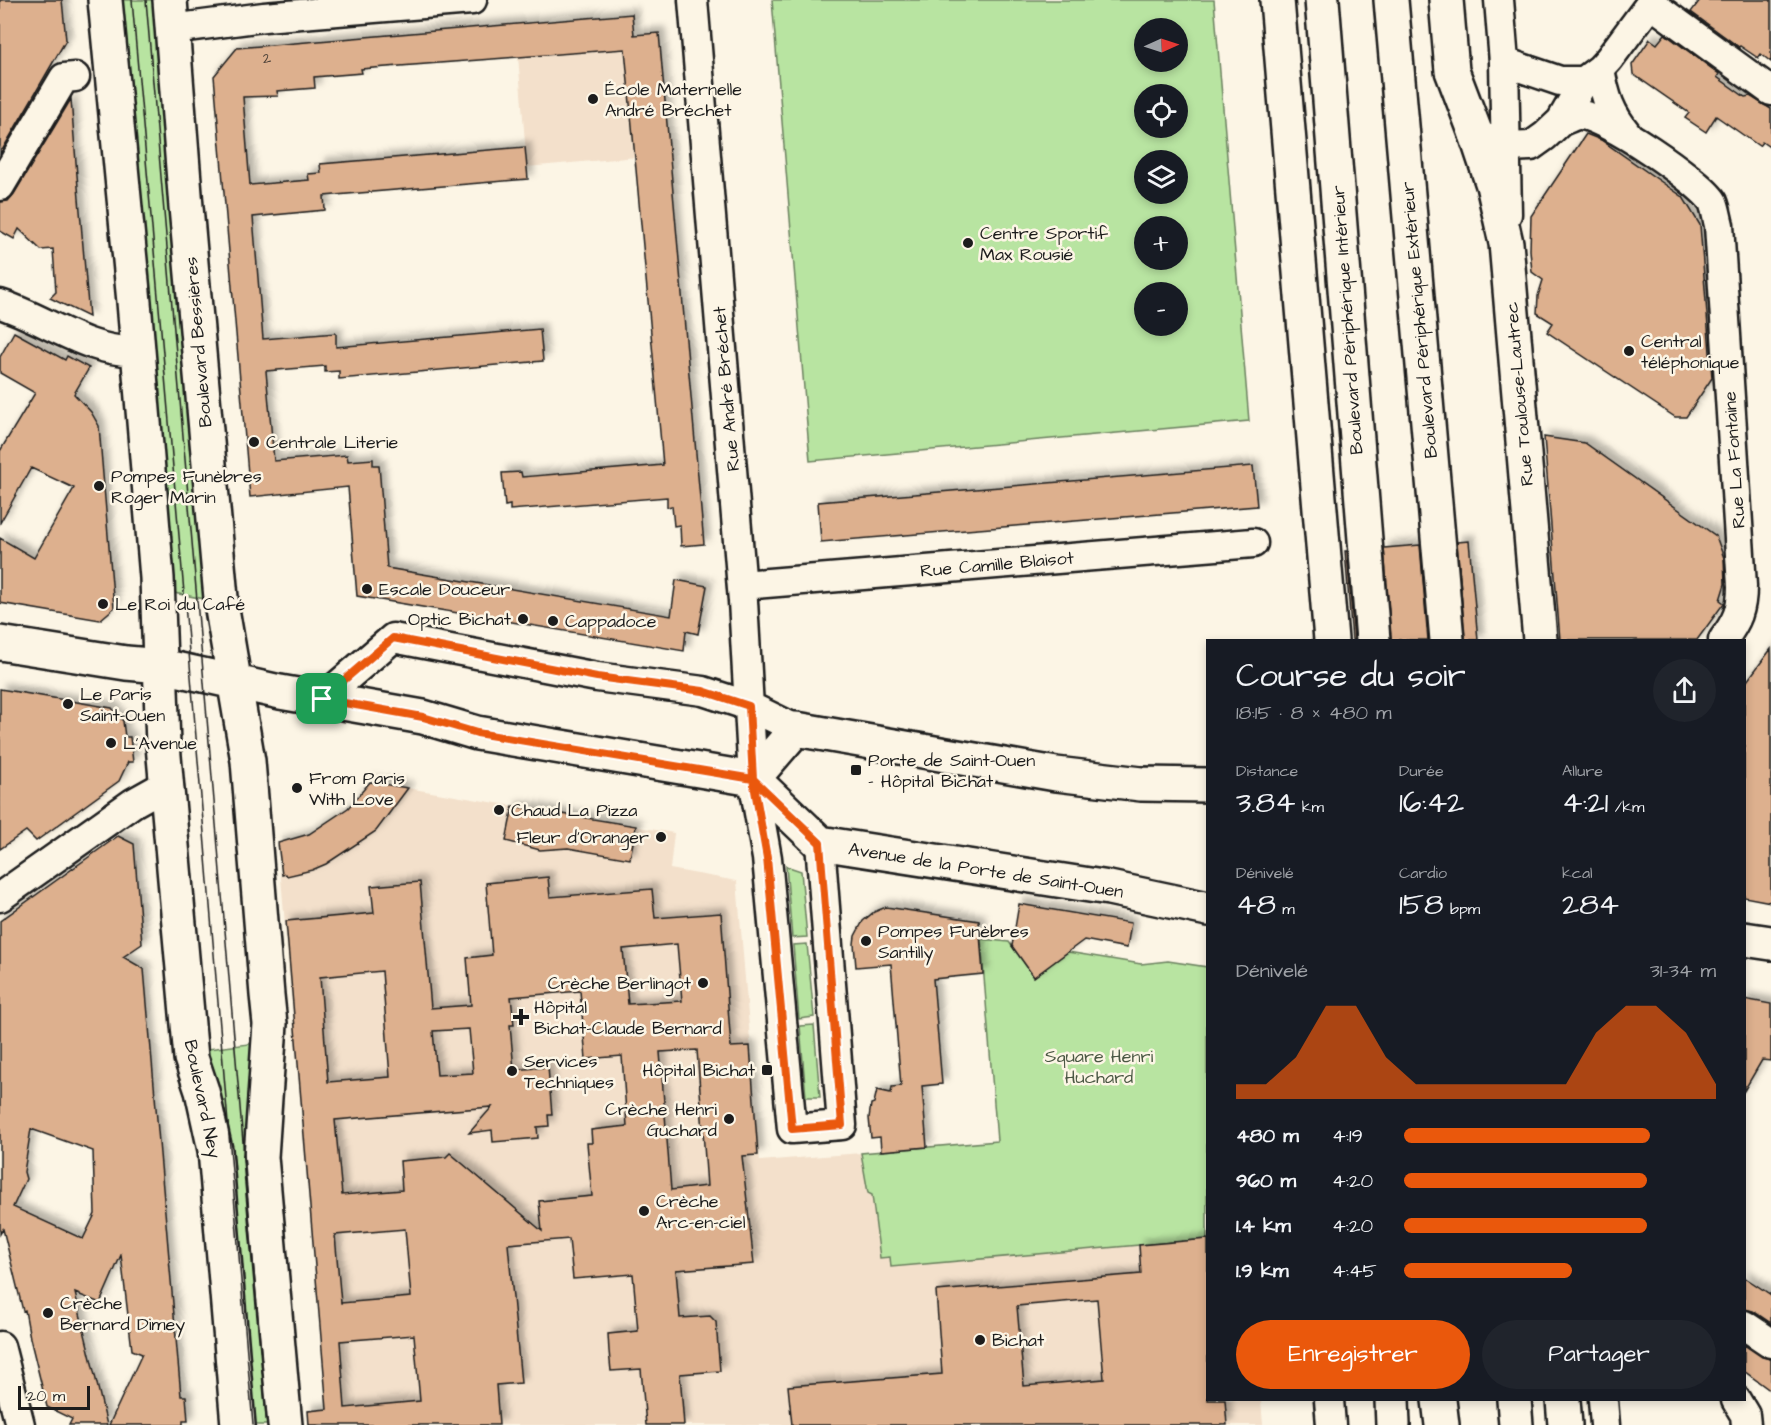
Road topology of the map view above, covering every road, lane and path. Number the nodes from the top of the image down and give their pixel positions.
1 (105, 0) edge
2 (472, 0) edge
3 (693, 0) edge
4 (1277, 0) edge
5 (1322, 0) edge
6 (1391, 0) edge
7 (1446, 0) edge
8 (1499, 0) edge
9 (1651, 2) edge
10 (171, 14) edge
11 (1504, 62) junction
12 (1592, 75) junction
13 (75, 77) dead end
14 (1771, 91) edge
15 (1561, 122) junction
16 (1476, 134) junction
17 (1630, 136) junction
18 (1507, 147) junction
19 (0, 186) edge
20 (1506, 243) junction
21 (0, 304) edge
22 (137, 351) junction
23 (1253, 543) dead end
24 (742, 585) junction
25 (1331, 639) edge
26 (1373, 639) edge
27 (1447, 639) edge
28 (1540, 639) edge
29 (1724, 639) edge
30 (0, 644) edge
31 (162, 666) junction
32 (236, 683) junction
33 (322, 699) junction
34 (749, 706) junction
35 (796, 729) junction
36 (753, 779) junction
37 (167, 784) junction
38 (1206, 785) edge
39 (820, 843) junction
40 (0, 897) edge
41 (1206, 909) edge
42 (1746, 939) edge
43 (1771, 944) edge
44 (1746, 1326) edge
45 (1771, 1343) edge
46 (0, 1346) edge
47 (1329, 1401) edge
48 (1392, 1401) edge
49 (1439, 1401) edge
50 (1514, 1401) edge
51 (1563, 1401) edge
52 (1603, 1401) edge
53 (1737, 1401) edge
54 (20, 1425) edge
55 (238, 1425) edge
56 (285, 1425) edge
57 (1331, 1425) edge
58 (1394, 1425) edge
59 (1442, 1425) edge
60 (1516, 1425) edge
61 (1565, 1425) edge
62 (1605, 1425) edge
63 (1746, 1425) edge

1 - 22 main road
2 - 10 street
3 - 24 street, Rue André Bréchet
4 - 25 main road
5 - 26 main road, Boulevard Périphérique Intérieur
6 - 27 main road, Boulevard Périphérique Extérieur
7 - 16 main road
8 - 11 street, Rue Toulouse-Lautrec
9 - 12 street, Rue La Fontaine
9 - 14 street
10 - 32 main road, Boulevard Bessières
11 - 12 street
11 - 18 street, Rue Toulouse-Lautrec
12 - 15 street, Rue La Fontaine
12 - 17 street, Rue La Fontaine
13 - 19 street
15 - 17 street, Rue La Fontaine
15 - 18 street, Rue La Fontaine
16 - 18 street
16 - 20 main road
17 - 29 street, Rue La Fontaine
18 - 20 street, Rue Toulouse-Lautrec
20 - 28 main road, Rue Toulouse-Lautrec
21 - 22 street
22 - 31 main road
23 - 24 street, Rue Camille Blaisot
24 - 34 street, Rue André Bréchet
30 - 31 main road
31 - 32 main road
31 - 37 main road, Boulevard Ney
32 - 33 main road
32 - 56 main road
33 - 34 street
33 - 36 main road
34 - 35 street
34 - 36 street, Rue André Bréchet
35 - 36 main road
35 - 38 main road
36 - 39 main road
36 - 39 street, Rue André Bréchet
37 - 40 street
37 - 55 main road, Boulevard Ney
39 - 41 main road, Avenue de la Porte de Saint-Ouen
42 - 43 main road
44 - 45 street
46 - 54 street
47 - 57 street
48 - 58 main road
49 - 59 main road
50 - 60 main road
51 - 61 main road
52 - 62 street
53 - 63 street

